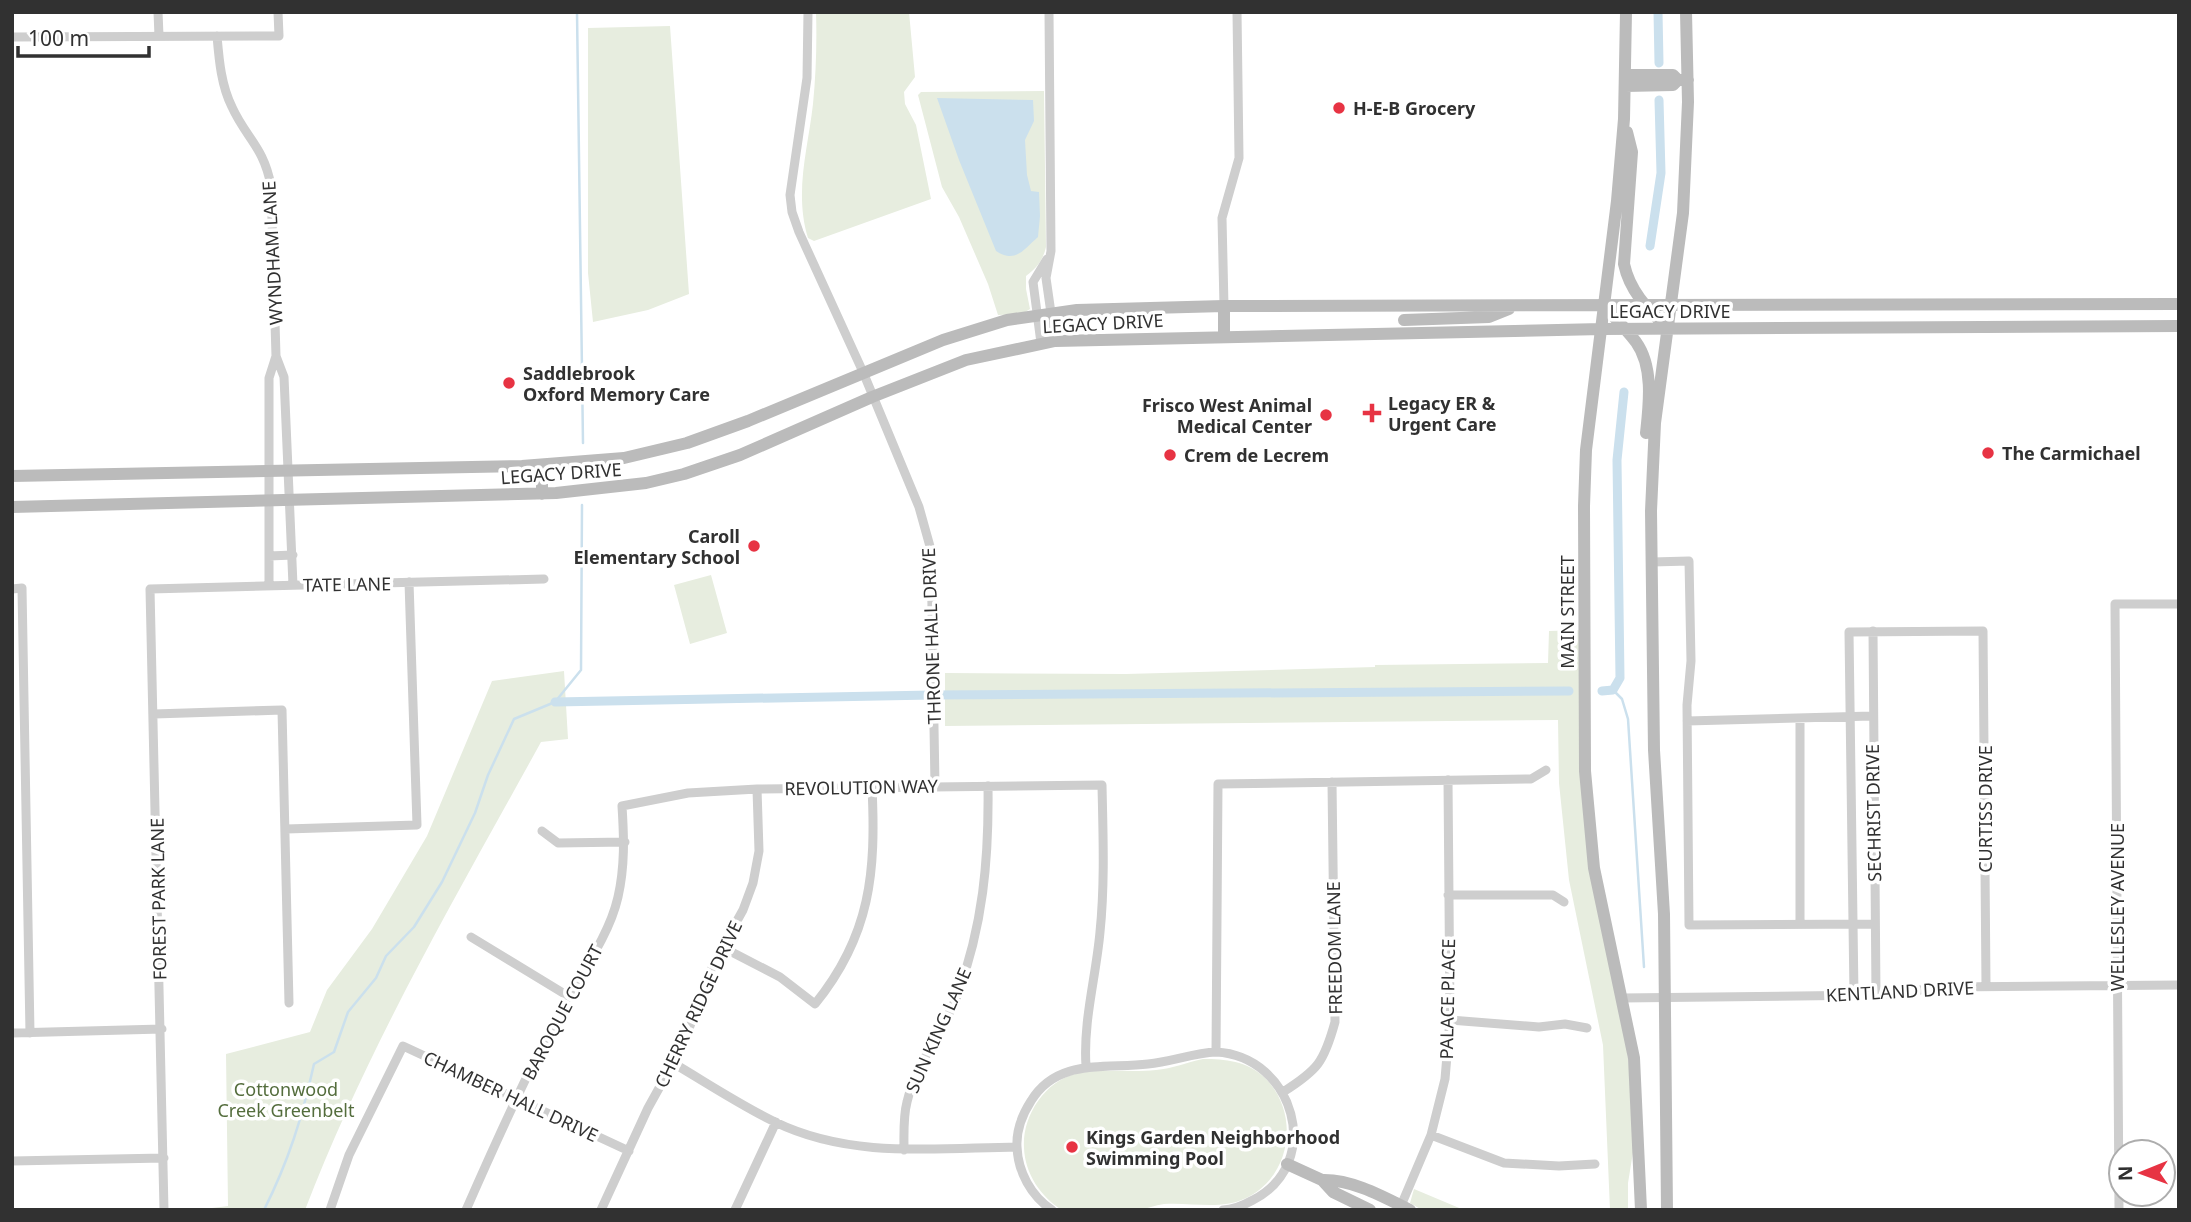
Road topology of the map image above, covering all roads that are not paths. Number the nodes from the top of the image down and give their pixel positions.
1 (158, 12) edge
2 (278, 12) edge
3 (808, 12) edge
4 (1049, 12) edge
5 (1237, 12) edge
6 (1626, 12) edge
7 (1686, 12) edge
8 (159, 36) junction
9 (217, 36) junction
10 (12, 37) edge
11 (1683, 80) junction
12 (1626, 81) junction
13 (1624, 119) junction
14 (1642, 304) junction
15 (1671, 304) junction
16 (1859, 304) junction
17 (2053, 304) junction
18 (2179, 304) edge
19 (1404, 305) junction
20 (1520, 305) junction
21 (1603, 305) junction
22 (1224, 306) junction
23 (1044, 314) junction
24 (1404, 320) junction
25 (2179, 326) edge
26 (2053, 327) junction
27 (1859, 328) junction
28 (1602, 329) junction
29 (1624, 329) junction
30 (1668, 329) junction
31 (1404, 334) junction
32 (1224, 337) junction
33 (1048, 342) junction
34 (276, 356) junction
35 (863, 372) junction
36 (872, 397) junction
37 (542, 465) junction
38 (269, 471) junction
39 (288, 471) junction
40 (12, 476) edge
41 (542, 494) junction
42 (268, 500) junction
43 (291, 500) junction
44 (12, 507) edge
45 (1651, 511) junction
46 (293, 555) junction
47 (269, 556) junction
48 (1652, 562) junction
49 (544, 579) dead end
50 (409, 582) junction
51 (293, 585) junction
52 (269, 586) junction
53 (17, 589) edge
54 (150, 589) joint
55 (2179, 604) edge
56 (1873, 631) junction
57 (154, 714) junction
58 (1850, 716) junction
59 (1872, 716) junction
60 (1800, 718) junction
61 (1687, 721) junction
62 (1546, 770) dead end
63 (1448, 779) junction
64 (1332, 782) junction
65 (935, 786) junction
66 (988, 786) junction
67 (872, 787) junction
68 (757, 789) junction
69 (622, 806) joint
70 (286, 829) junction
71 (542, 831) dead end
72 (625, 842) junction
73 (1448, 895) junction
74 (1564, 902) dead end
75 (1800, 924) junction
76 (1853, 924) junction
77 (1874, 924) junction
78 (471, 937) dead end
79 (722, 947) junction
80 (2179, 985) edge
81 (1986, 986) junction
82 (2117, 986) junction
83 (1854, 995) junction
84 (1876, 995) junction
85 (568, 996) junction
86 (1622, 998) junction
87 (1665, 998) junction
88 (289, 1003) dead end
89 (1450, 1020) junction
90 (1587, 1028) dead end
91 (162, 1029) junction
92 (12, 1033) edge
93 (30, 1033) junction
94 (1216, 1052) junction
95 (673, 1063) junction
96 (1086, 1066) junction
97 (1283, 1092) junction
98 (516, 1098) junction
99 (776, 1122) junction
100 (1431, 1135) junction
101 (1017, 1147) junction
102 (904, 1150) junction
103 (629, 1151) junction
104 (164, 1158) junction
105 (12, 1161) edge
106 (1286, 1164) junction
107 (1595, 1164) dead end
108 (1322, 1180) junction
109 (1243, 1208) edge
110 (1404, 1208) edge
111 (164, 1210) edge
112 (330, 1210) edge
113 (466, 1210) edge
114 (601, 1210) edge
115 (735, 1210) edge
116 (1052, 1210) edge
117 (1223, 1210) edge
118 (1370, 1210) edge
119 (1641, 1210) edge
120 (1667, 1210) edge
121 (2119, 1210) edge

1 - 8 street
2 - 9 street
3 - 35 street, THRONE HALL DRIVE
4 - 23 street
5 - 22 street
6 - 12 main road, MAIN STREET
7 - 11 main road
8 - 9 street
8 - 10 street
9 - 34 street, WYNDHAM LANE
11 - 12 main road
11 - 15 main road
12 - 13 main road, MAIN STREET
13 - 14 main road
13 - 21 main road, MAIN STREET
14 - 15 main road, LEGACY DRIVE
14 - 21 main road, LEGACY DRIVE
14 - 30 main road
15 - 16 main road, LEGACY DRIVE
15 - 30 main road
16 - 17 main road, LEGACY DRIVE
16 - 27 main road
17 - 18 main road, LEGACY DRIVE
17 - 26 main road
19 - 20 main road, LEGACY DRIVE
19 - 22 main road, LEGACY DRIVE
19 - 24 main road
20 - 21 main road, LEGACY DRIVE
20 - 24 main road
21 - 28 main road, MAIN STREET
21 - 29 main road
22 - 23 main road, LEGACY DRIVE
22 - 32 main road
23 - 33 street
23 - 35 main road, LEGACY DRIVE
24 - 31 main road
25 - 26 main road, LEGACY DRIVE
26 - 27 main road, LEGACY DRIVE
27 - 30 main road, LEGACY DRIVE
28 - 29 main road, LEGACY DRIVE
28 - 31 main road, LEGACY DRIVE
28 - 86 main road, MAIN STREET
29 - 30 main road, LEGACY DRIVE
29 - 45 main road
30 - 45 main road
31 - 32 main road, LEGACY DRIVE
32 - 33 main road, LEGACY DRIVE
33 - 36 main road, LEGACY DRIVE
34 - 38 street, WYNDHAM LANE
34 - 39 street, WYNDHAM LANE
35 - 36 street, THRONE HALL DRIVE
35 - 37 main road, LEGACY DRIVE
36 - 41 main road, LEGACY DRIVE
36 - 65 street, THRONE HALL DRIVE
37 - 39 main road, LEGACY DRIVE
37 - 41 main road
38 - 39 main road, LEGACY DRIVE
38 - 40 main road, LEGACY DRIVE
38 - 42 street, WYNDHAM LANE
39 - 43 street, WYNDHAM LANE
41 - 43 main road, LEGACY DRIVE
42 - 43 main road, LEGACY DRIVE
42 - 44 main road, LEGACY DRIVE
42 - 47 street, WYNDHAM LANE
43 - 46 street, WYNDHAM LANE
45 - 48 main road
46 - 47 street
46 - 51 street, WYNDHAM LANE
47 - 52 street, WYNDHAM LANE
48 - 61 street
48 - 87 main road
49 - 50 street, TATE LANE
50 - 51 street, TATE LANE
50 - 70 street
51 - 52 street, TATE LANE
52 - 54 street, TATE LANE
53 - 93 street
54 - 57 street, FOREST PARK LANE
55 - 82 street, WELLESLEY AVENUE
56 - 58 street, SECHRIST DRIVE
56 - 59 street, SECHRIST DRIVE
56 - 81 street, CURTISS DRIVE
57 - 70 street
57 - 91 street, FOREST PARK LANE
58 - 59 street
58 - 60 street
58 - 76 street, SECHRIST DRIVE
59 - 77 street, SECHRIST DRIVE
60 - 61 street
60 - 75 street
61 - 75 street
62 - 63 street
63 - 64 street
63 - 73 street, PALACE PLACE
64 - 94 street
64 - 97 street, FREEDOM LANE
65 - 66 street, REVOLUTION WAY
65 - 67 street, REVOLUTION WAY
66 - 96 street, REVOLUTION WAY
66 - 102 street, SUN KING LANE
67 - 68 street, REVOLUTION WAY
67 - 79 street
68 - 69 street, REVOLUTION WAY
68 - 79 street, CHERRY RIDGE DRIVE
69 - 72 street, BAROQUE COURT
70 - 88 street
71 - 72 street
72 - 85 street, BAROQUE COURT
73 - 74 street
73 - 89 street, PALACE PLACE
75 - 76 street
76 - 77 street
76 - 83 street, SECHRIST DRIVE
77 - 84 street, SECHRIST DRIVE
78 - 85 street
79 - 95 street, CHERRY RIDGE DRIVE
80 - 82 street, KENTLAND DRIVE
81 - 82 street, KENTLAND DRIVE
81 - 84 street, KENTLAND DRIVE
82 - 121 street, WELLESLEY AVENUE
83 - 84 street, KENTLAND DRIVE
83 - 87 street, KENTLAND DRIVE
85 - 98 street, BAROQUE COURT
86 - 87 street, KENTLAND DRIVE
86 - 119 main road, MAIN STREET
87 - 120 main road
89 - 90 street
89 - 100 street, PALACE PLACE
91 - 93 street
91 - 104 street, FOREST PARK LANE
92 - 93 street
94 - 96 street
94 - 97 street
95 - 99 street
95 - 103 street, CHERRY RIDGE DRIVE
96 - 101 street
97 - 106 street
98 - 103 street, CHAMBER HALL DRIVE
98 - 112 street, CHAMBER HALL DRIVE
98 - 113 street, BAROQUE COURT
99 - 102 street
99 - 115 street
100 - 107 street
100 - 110 street, PALACE PLACE
101 - 102 street
101 - 116 street
103 - 114 street, CHERRY RIDGE DRIVE
104 - 105 street
104 - 111 street, FOREST PARK LANE
106 - 108 main road
106 - 109 street
108 - 110 main road
108 - 118 main road
109 - 117 street

